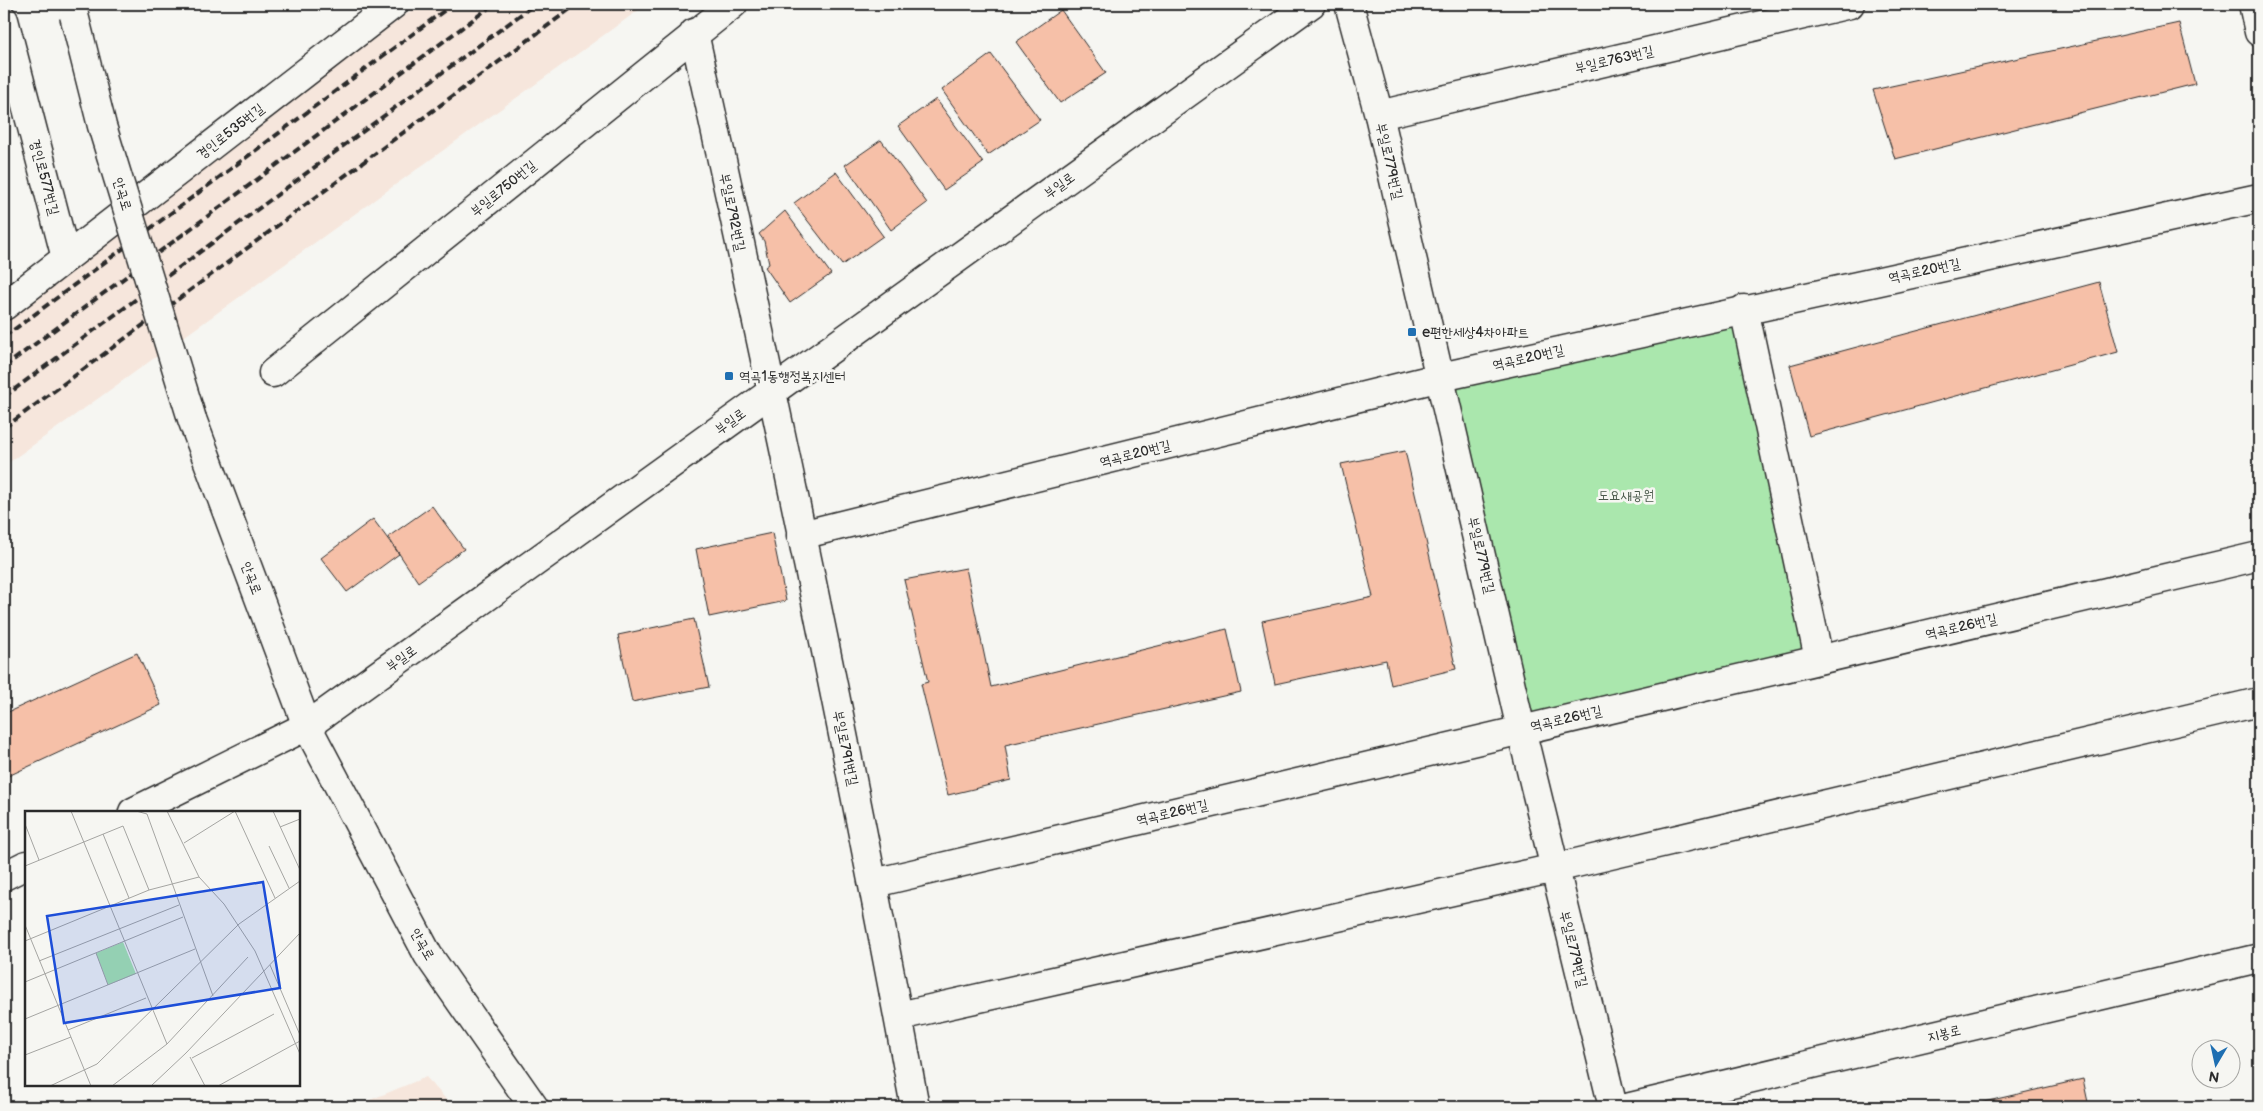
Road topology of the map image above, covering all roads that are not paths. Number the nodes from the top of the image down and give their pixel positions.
1 (394, 4) edge
2 (733, 4) edge
3 (1311, 4) edge
4 (1349, 4) edge
5 (1850, 4) edge
6 (2252, 4) edge
7 (73, 10) edge
8 (4, 20) edge
9 (2259, 32) edge
10 (694, 34) junction
11 (1379, 115) junction
12 (2259, 198) edge
13 (66, 258) junction
14 (4, 306) edge
15 (1744, 309) junction
16 (273, 373) dead end
17 (1441, 377) junction
18 (773, 390) junction
19 (801, 535) junction
20 (2259, 556) edge
21 (1819, 659) junction
22 (2259, 702) edge
23 (307, 726) junction
24 (1521, 729) junction
25 (135, 811) edge
26 (25, 866) edge
27 (1555, 868) junction
28 (4, 876) edge
29 (874, 883) junction
30 (2259, 958) edge
31 (899, 1016) junction
32 (534, 1107) edge
33 (915, 1107) edge
34 (1613, 1107) edge
35 (1630, 1107) edge

1 - 13 street, 경인로535번길
2 - 10 street, 부일로750번길
3 - 18 street, 부일로
4 - 11 street, 부일로779번길
5 - 11 street, 부일로763번길
6 - 9 street
7 - 23 street, 안곡로, bridge
8 - 13 street, 경인로577번길
10 - 16 street, 부일로750번길
10 - 18 street, 부일로792번길
11 - 17 street, 부일로779번길
12 - 15 street, 역곡로20번길
13 - 14 street
15 - 17 street, 역곡로20번길
15 - 21 street
17 - 19 street, 역곡로20번길
17 - 24 street, 부일로779번길
18 - 19 street, 부일로791번길
18 - 23 street, 부일로
19 - 29 street, 부일로791번길
20 - 21 street, 역곡로26번길
21 - 24 street, 역곡로26번길
22 - 27 street
23 - 25 street, 부일로
23 - 32 street, 안곡로
24 - 27 street, 부일로779번길
24 - 29 street, 역곡로26번길
26 - 28 street
27 - 31 street
27 - 34 street, 부일로779번길
29 - 31 street, 부일로791번길
30 - 35 street, 지봉로
31 - 33 street, 부일로791번길

